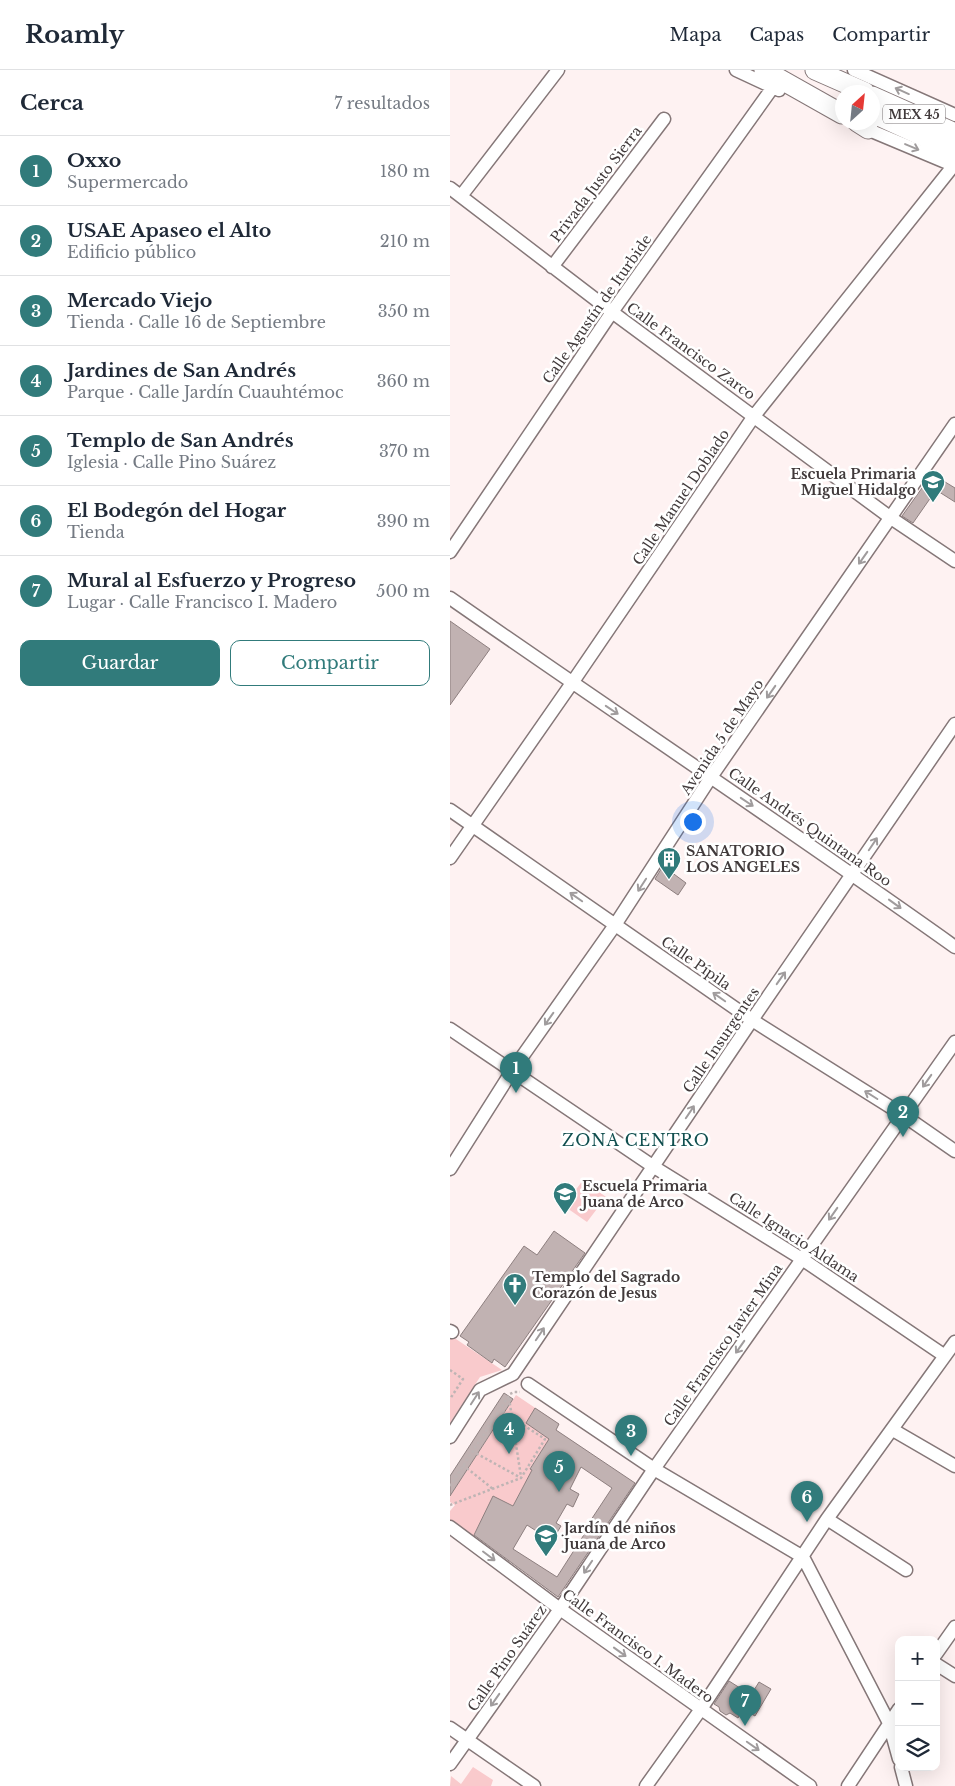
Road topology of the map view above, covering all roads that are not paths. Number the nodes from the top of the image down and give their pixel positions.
1 (558, 70) edge
2 (736, 70) edge
3 (764, 70) edge
4 (815, 70) edge
5 (854, 70) edge
6 (775, 78) edge
7 (849, 85) edge
8 (835, 98) edge
9 (880, 100) edge
10 (835, 112) edge
11 (835, 112) edge
12 (955, 115) edge
13 (664, 119) dead end
14 (880, 129) edge
15 (955, 133) edge
16 (955, 160) edge
17 (450, 188) edge
18 (461, 196) junction
19 (552, 267) junction
20 (612, 312) junction
21 (754, 416) junction
22 (955, 424) edge
23 (891, 518) junction
24 (450, 552) edge
25 (955, 561) edge
26 (450, 598) edge
27 (572, 683) junction
28 (955, 724) edge
29 (711, 777) junction
30 (450, 810) edge
31 (472, 825) junction
32 (450, 858) edge
33 (853, 874) junction
34 (616, 925) junction
35 (955, 947) edge
36 (752, 1020) junction
37 (450, 1029) edge
38 (955, 1042) edge
39 (512, 1071) junction
40 (902, 1115) junction
41 (955, 1151) edge
42 (654, 1167) junction
43 (450, 1169) edge
44 (802, 1259) junction
45 (955, 1342) edge
46 (945, 1356) junction
47 (520, 1379) junction
48 (893, 1430) junction
49 (450, 1437) edge
50 (955, 1466) edge
51 (654, 1469) junction
52 (827, 1519) junction
53 (450, 1527) edge
54 (802, 1557) junction
55 (906, 1570) dead end
56 (560, 1609) junction
57 (955, 1627) edge
58 (940, 1648) edge
59 (940, 1667) edge
60 (955, 1676) edge
61 (700, 1710) junction
62 (895, 1715) edge
63 (889, 1723) junction
64 (450, 1728) edge
65 (468, 1739) junction
66 (895, 1744) edge
67 (450, 1764) edge
68 (902, 1771) edge
69 (534, 1786) edge
70 (646, 1786) edge
71 (810, 1786) edge
72 (848, 1786) edge
73 (906, 1786) edge

1 - 18 street
2 - 6 street
3 - 11 highway
4 - 7 highway
12 -> 5 street
6 - 8 highway
6 - 10 street
6 - 20 street, Calle Agustín de Iturbide
9 - 15 highway, MEX 45
13 - 19 street, Privada Justo Sierra
14 -> 16 highway, MEX 45
16 - 21 street, Calle Manuel Doblado
17 - 18 street, Calle Francisco Zarco
18 - 19 street, Calle Francisco Zarco
19 - 20 street, Calle Francisco Zarco
20 - 21 street, Calle Francisco Zarco
20 - 24 street, Calle Agustín de Iturbide
21 - 23 street, Calle Francisco Zarco
21 - 27 street, Calle Manuel Doblado
22 - 23 street, Avenida 5 de Mayo
23 - 25 street, Calle Francisco Zarco
23 -> 29 street, Avenida 5 de Mayo
26 - 27 street, Calle Andrés Quintana Roo
27 -> 29 street, Calle Andrés Quintana Roo
27 - 31 street, Calle Manuel Doblado
33 -> 28 street, Calle Insurgentes
29 -> 33 street, Calle Andrés Quintana Roo
29 -> 34 street, Avenida 5 de Mayo
30 - 31 street, Calle Pípila
31 - 32 street, Calle Manuel Doblado
34 -> 31 street, Calle Pípila
33 -> 35 street, Calle Andrés Quintana Roo
36 -> 33 street, Calle Insurgentes
36 -> 34 street, Calle Pípila
34 -> 39 street, Avenida 5 de Mayo
40 -> 36 street, Calle Pípila
42 -> 36 street, Calle Insurgentes
37 - 39 street, Calle Ignacio Aldama
38 -> 40 street, Calle Francisco Javier Mina
39 - 42 street, Calle Ignacio Aldama
39 - 43 street, Avenida 5 de Mayo
40 - 41 street, Calle Pípila
40 -> 44 street, Calle Francisco Javier Mina
42 - 44 street, Calle Ignacio Aldama
47 -> 42 street, Calle Insurgentes
44 - 46 street, Calle Ignacio Aldama
44 -> 51 street, Calle Francisco Javier Mina
45 - 46 street
46 - 48 street
49 -> 47 street
47 - 51 street
48 - 50 street
48 - 52 street
51 - 54 street
51 -> 56 street, Calle Pino Suárez
52 - 54 street
52 - 55 street
53 -> 56 street, Calle Francisco I. Madero
54 - 61 street
54 - 63 street
56 -> 61 street, Calle Francisco I. Madero
56 -> 65 street, Calle Pino Suárez
57 - 58 street
59 - 60 street
61 - 70 street
61 -> 71 street, Calle Francisco I. Madero
62 - 63 street
63 - 66 street
63 - 72 street
64 - 65 street
65 - 67 street, Calle Pino Suárez
65 - 69 street
68 - 73 street

